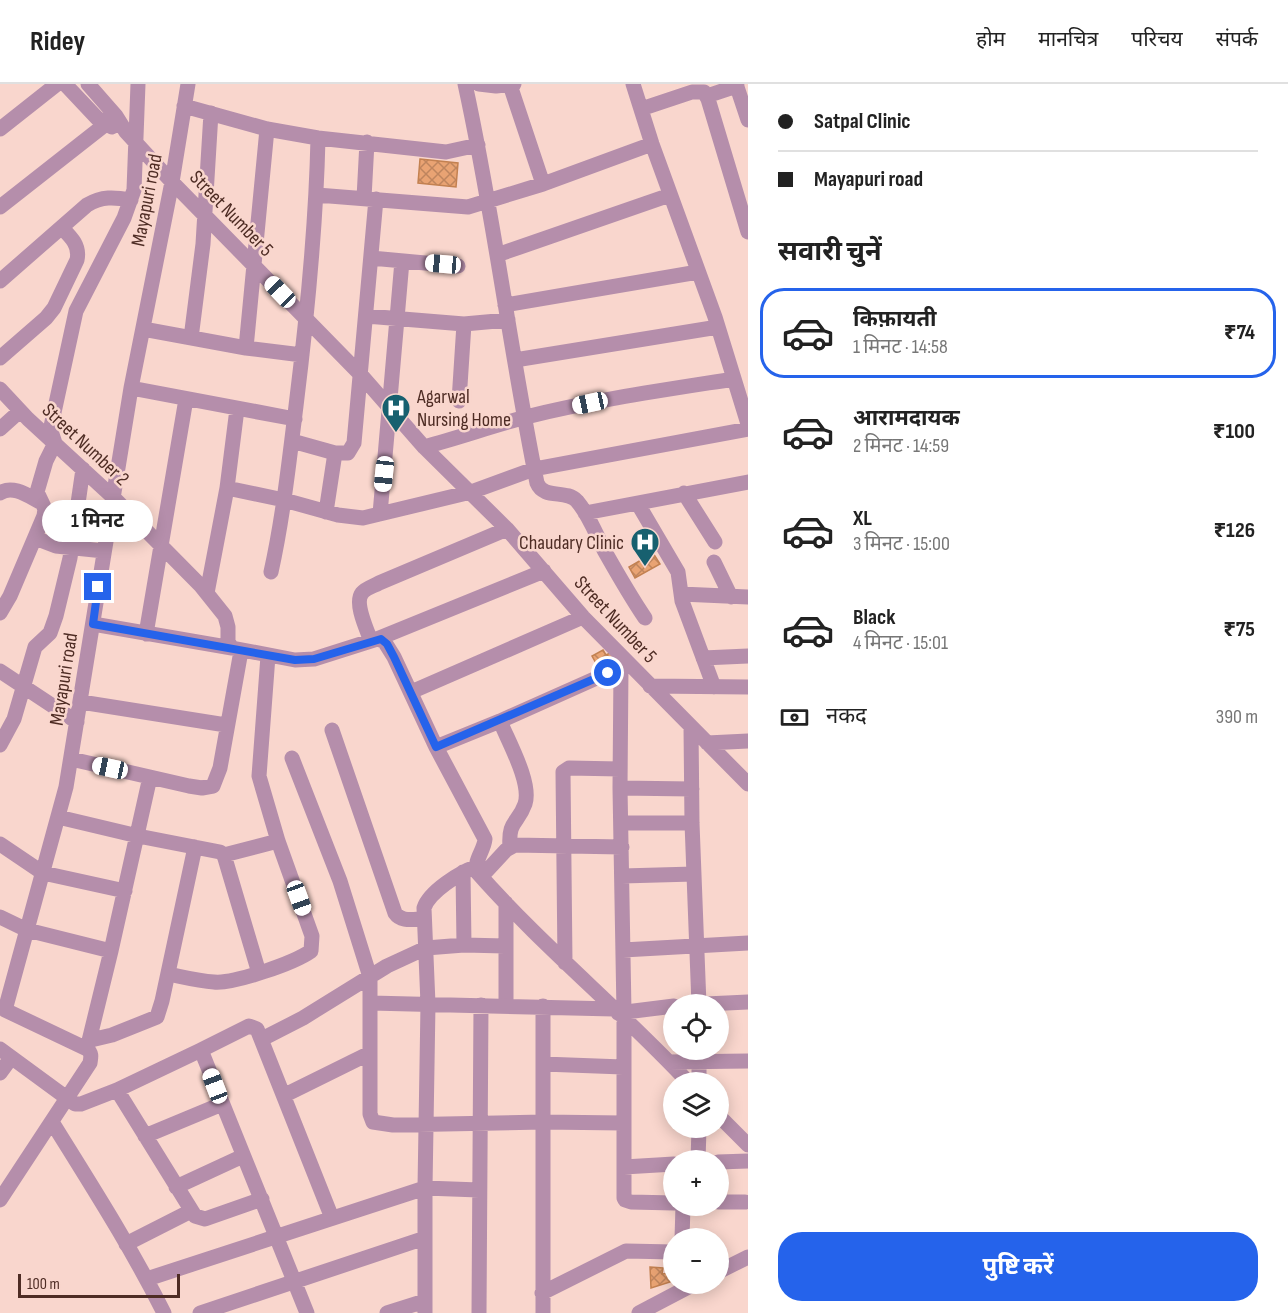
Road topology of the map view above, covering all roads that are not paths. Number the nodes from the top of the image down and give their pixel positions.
1 (57, 84) edge
2 (65, 84) edge
3 (88, 84) edge
4 (138, 84) edge
5 (188, 84) edge
6 (465, 84) edge
7 (479, 84) edge
8 (633, 84) edge
9 (512, 85) edge
10 (737, 85) edge
11 (707, 96) junction
12 (184, 106) junction
13 (641, 109) junction
14 (212, 113) junction
15 (110, 120) junction
16 (748, 120) edge
17 (0, 129) edge
18 (267, 129) junction
19 (131, 137) junction
20 (318, 138) junction
21 (367, 142) junction
22 (652, 144) junction
23 (478, 145) junction
24 (172, 182) junction
25 (543, 184) junction
26 (317, 195) junction
27 (670, 195) junction
28 (370, 198) junction
29 (131, 200) junction
30 (486, 203) junction
31 (0, 207) edge
32 (206, 215) junction
33 (62, 228) junction
34 (748, 232) edge
35 (497, 255) junction
36 (371, 258) junction
37 (402, 261) junction
38 (254, 266) junction
39 (458, 266) dead end
40 (698, 272) junction
41 (0, 281) edge
42 (507, 312) junction
43 (366, 316) junction
44 (397, 318) junction
45 (306, 319) junction
46 (464, 324) junction
47 (718, 327) junction
48 (143, 329) junction
49 (191, 338) junction
50 (246, 348) junction
51 (303, 355) junction
52 (0, 358) edge
53 (515, 360) junction
54 (361, 375) junction
55 (0, 376) edge
56 (734, 379) junction
57 (131, 388) junction
58 (0, 389) edge
59 (186, 399) junction
60 (459, 401) dead end
61 (389, 407) junction
62 (237, 409) junction
63 (20, 411) junction
64 (524, 418) junction
65 (295, 419) junction
66 (748, 424) edge
67 (0, 429) edge
68 (748, 429) edge
69 (53, 437) junction
70 (292, 441) junction
71 (424, 447) junction
72 (335, 453) junction
73 (83, 469) junction
74 (534, 469) junction
75 (743, 483) edge
76 (226, 488) junction
77 (471, 492) junction
78 (0, 494) edge
79 (684, 494) junction
80 (748, 497) edge
81 (114, 498) junction
82 (284, 500) junction
83 (42, 503) junction
84 (638, 504) junction
85 (326, 512) junction
86 (585, 513) junction
87 (380, 514) junction
88 (507, 529) junction
89 (35, 538) junction
90 (715, 542) dead end
91 (162, 547) junction
92 (71, 548) junction
93 (104, 551) junction
94 (714, 562) dead end
95 (544, 571) junction
96 (271, 572) dead end
97 (207, 593) junction
98 (681, 594) junction
99 (731, 597) junction
100 (748, 597) edge
101 (0, 613) edge
102 (583, 617) junction
103 (645, 618) dead end
104 (93, 624) junction
105 (146, 634) junction
106 (374, 640) junction
107 (236, 650) junction
108 (263, 655) junction
109 (748, 656) edge
110 (703, 658) junction
111 (625, 665) junction
112 (0, 671) edge
113 (24, 686) junction
114 (650, 686) junction
115 (714, 687) junction
116 (748, 687) edge
117 (411, 692) junction
118 (81, 702) junction
119 (500, 721) junction
120 (77, 722) junction
121 (226, 725) junction
122 (691, 727) junction
123 (332, 730) dead end
124 (748, 741) edge
125 (707, 743) junction
126 (0, 745) edge
127 (436, 747) junction
128 (292, 758) dead end
129 (71, 759) junction
130 (620, 769) junction
131 (150, 777) junction
132 (748, 784) edge
133 (620, 788) junction
134 (692, 789) junction
135 (58, 817) junction
136 (622, 823) junction
137 (692, 824) junction
138 (138, 836) junction
139 (278, 841) junction
140 (0, 844) edge
141 (563, 845) junction
142 (195, 846) junction
143 (510, 847) junction
144 (622, 847) junction
145 (224, 855) junction
146 (474, 872) junction
147 (43, 873) junction
148 (694, 874) junction
149 (622, 876) junction
150 (125, 891) junction
151 (506, 903) junction
152 (0, 917) edge
153 (423, 919) junction
154 (27, 930) junction
155 (748, 943) edge
156 (464, 945) junction
157 (697, 945) junction
158 (505, 946) junction
159 (426, 948) junction
160 (623, 950) junction
161 (111, 951) junction
162 (565, 963) junction
163 (260, 973) junction
164 (168, 974) junction
165 (370, 976) junction
166 (695, 994) edge
167 (748, 1002) edge
168 (371, 1003) junction
169 (729, 1003) edge
170 (428, 1004) junction
171 (481, 1005) junction
172 (506, 1005) junction
173 (543, 1006) junction
174 (663, 1007) edge
175 (620, 1013) junction
176 (2, 1016) edge
177 (262, 1039) junction
178 (89, 1044) junction
179 (201, 1050) junction
180 (5, 1053) edge
181 (370, 1053) junction
182 (729, 1059) edge
183 (681, 1060) edge
184 (748, 1061) edge
185 (669, 1062) junction
186 (543, 1064) junction
187 (623, 1067) junction
188 (678, 1072) edge
189 (0, 1073) edge
190 (117, 1090) junction
191 (285, 1095) junction
192 (68, 1099) junction
193 (222, 1104) junction
194 (52, 1122) junction
195 (543, 1122) junction
196 (623, 1123) junction
197 (480, 1124) junction
198 (426, 1125) junction
199 (729, 1126) edge
200 (145, 1136) junction
201 (748, 1146) edge
202 (243, 1156) junction
203 (748, 1161) edge
204 (729, 1162) edge
205 (663, 1165) edge
206 (624, 1167) junction
207 (176, 1186) junction
208 (425, 1188) junction
209 (479, 1190) junction
210 (262, 1199) junction
211 (0, 1200) edge
212 (729, 1202) edge
213 (745, 1202) dead end
214 (663, 1203) edge
215 (191, 1211) junction
216 (332, 1218) junction
217 (278, 1236) junction
218 (425, 1238) junction
219 (126, 1244) junction
220 (663, 1252) edge
221 (748, 1257) edge
222 (729, 1266) edge
223 (147, 1279) junction
224 (295, 1282) junction
225 (542, 1293) junction
226 (672, 1294) edge
227 (425, 1307) edge
228 (164, 1313) edge
229 (200, 1313) edge
230 (307, 1313) edge
231 (387, 1313) edge
232 (479, 1313) edge
233 (543, 1313) edge
234 (640, 1313) edge

1 - 17 street
2 - 15 street
3 - 15 street
4 - 19 street
5 - 12 street, Mayapuri road
6 - 23 street
7 - 9 street
8 - 13 street
9 - 25 street
10 - 11 street
10 - 16 street
11 - 13 street
11 - 34 street
12 - 14 street
12 - 24 street, Mayapuri road
13 - 22 street
14 - 18 street
14 - 32 street
15 - 19 street
15 - 31 street
18 - 20 street
18 - 38 street
19 - 24 street, Street Number 5
19 - 29 street
20 - 21 street
20 - 26 street
21 - 23 street
21 - 28 street
22 - 25 street
22 - 27 street
23 - 30 street
24 - 32 street, Street Number 5
24 - 48 street, Mayapuri road
25 - 30 street
26 - 28 street
26 - 45 street
27 - 35 street
27 - 40 street
28 - 30 street
28 - 36 street
29 - 33 street
29 - 69 street
30 - 35 street
32 - 38 street, Street Number 5
32 - 49 street
33 - 41 street
33 - 52 street
35 - 42 street
36 - 37 street
36 - 43 street
37 - 39 street
37 - 44 street
38 - 45 street, Street Number 5
38 - 50 street
40 - 42 street
40 - 47 street
42 - 46 street
42 - 53 street
43 - 44 street
43 - 54 street
44 - 46 street
44 - 61 street
45 - 51 street
45 - 54 street, Street Number 5
46 - 60 street
47 - 53 street
47 - 56 street
48 - 49 street
48 - 57 street, Mayapuri road
49 - 50 street
50 - 51 street
51 - 65 street
53 - 64 street
54 - 61 street, Street Number 5
54 - 72 street
55 - 69 street
56 - 64 street
56 - 66 street
57 - 59 street
57 - 81 street, Mayapuri road
58 - 63 street, Street Number 2
59 - 62 street
59 - 91 street
61 - 71 street, Street Number 5
61 - 87 street
62 - 65 street
62 - 76 street
63 - 67 street
63 - 69 street, Street Number 2
64 - 71 street
64 - 74 street
65 - 70 street
68 - 74 street
69 - 73 street, Street Number 2
69 - 83 street
70 - 72 street
70 - 82 street
71 - 77 street, Street Number 5
72 - 85 street
73 - 81 street, Street Number 2
73 - 92 street
74 - 77 street
74 - 86 street
75 - 79 street
75 - 80 street
76 - 82 street
76 - 97 street
77 - 87 street
77 - 88 street, Street Number 5
78 - 83 street
79 - 84 street
79 - 90 street
81 - 91 street, Street Number 2
81 - 93 street, Mayapuri road
82 - 85 street
82 - 96 street
83 - 89 street
84 - 86 street
84 - 98 street
85 - 87 street
86 - 103 street
88 - 95 street, Street Number 5
88 - 106 street
89 - 92 street
89 - 101 street
91 - 97 street, Street Number 2
91 - 105 street
92 - 93 street
92 - 113 street
93 - 104 street, Mayapuri road
94 - 99 street
95 - 102 street, Street Number 5
95 - 106 street
97 - 107 street, Street Number 2
98 - 99 street
98 - 110 street
99 - 100 street
102 - 111 street, Street Number 5
102 - 117 street
104 - 105 street
104 - 118 street, Mayapuri road
105 - 107 street
106 - 108 street
106 - 117 street
107 - 108 street
107 - 121 street
108 - 139 street
109 - 110 street
110 - 115 street
111 - 114 street, Street Number 5
111 - 119 street
111 - 130 street
112 - 113 street
113 - 120 street
113 - 126 street
114 - 115 street
114 - 122 street, Street Number 5
115 - 116 street
117 - 127 street
118 - 120 street, Mayapuri road
118 - 121 street
119 - 127 street
119 - 143 street
120 - 129 street, Mayapuri road
121 - 131 street
122 - 125 street, Street Number 5
122 - 134 street
123 - 153 street
124 - 125 street
125 - 132 street, Street Number 5
127 - 146 street
128 - 165 street
129 - 131 street
129 - 135 street, Mayapuri road
130 - 133 street
130 - 141 street
131 - 138 street
133 - 134 street
133 - 136 street
134 - 137 street
135 - 138 street
135 - 147 street, Mayapuri road
136 - 137 street
136 - 144 street
137 - 148 street
138 - 142 street
138 - 150 street
139 - 145 street
139 - 163 street
140 - 147 street
141 - 143 street
141 - 144 street
141 - 162 street
142 - 145 street
142 - 164 street
143 - 146 street
144 - 149 street
145 - 163 street
146 - 151 street
146 - 153 street
146 - 156 street
147 - 150 street
147 - 154 street, Mayapuri road
148 - 149 street
148 - 157 street
149 - 160 street
150 - 161 street
151 - 158 street
151 - 162 street
152 - 154 street
153 - 159 street
154 - 161 street
154 - 176 street, Mayapuri road
155 - 157 street
156 - 158 street
156 - 159 street
157 - 160 street
157 - 166 street
158 - 172 street
159 - 165 street
159 - 170 street
160 - 175 street
161 - 178 street
162 - 175 street
163 - 164 street
164 - 178 street
165 - 168 street
165 - 177 street
167 - 169 street
168 - 170 street
168 - 181 street
170 - 171 street
170 - 198 street
171 - 172 street
171 - 197 street
172 - 173 street
173 - 175 street
173 - 186 street
174 - 175 street
175 - 185 street
175 - 187 street
176 - 178 street, Mayapuri road
177 - 179 street
177 - 191 street
178 - 192 street
179 - 190 street
179 - 193 street
180 - 189 street
180 - 192 street
181 - 191 street
181 - 198 street
182 - 184 street
183 - 185 street
185 - 188 street
186 - 187 street
186 - 195 street
187 - 196 street
190 - 192 street
190 - 200 street
191 - 216 street
192 - 194 street
193 - 200 street
193 - 202 street
194 - 211 street
194 - 219 street
195 - 196 street
195 - 197 street
195 - 225 street
196 - 206 street
197 - 198 street
197 - 209 street
198 - 208 street
199 - 201 street
200 - 207 street
202 - 207 street
202 - 210 street
203 - 204 street
205 - 206 street
206 - 214 street
207 - 215 street
208 - 209 street
208 - 216 street
208 - 218 street
209 - 232 street
210 - 215 street
210 - 217 street
212 - 213 street
215 - 219 street
216 - 217 street
217 - 223 street
217 - 224 street
218 - 224 street
218 - 227 street
219 - 223 street
220 - 225 street
221 - 222 street
223 - 228 street
224 - 229 street
224 - 230 street
225 - 233 street
226 - 234 street
227 - 231 street

